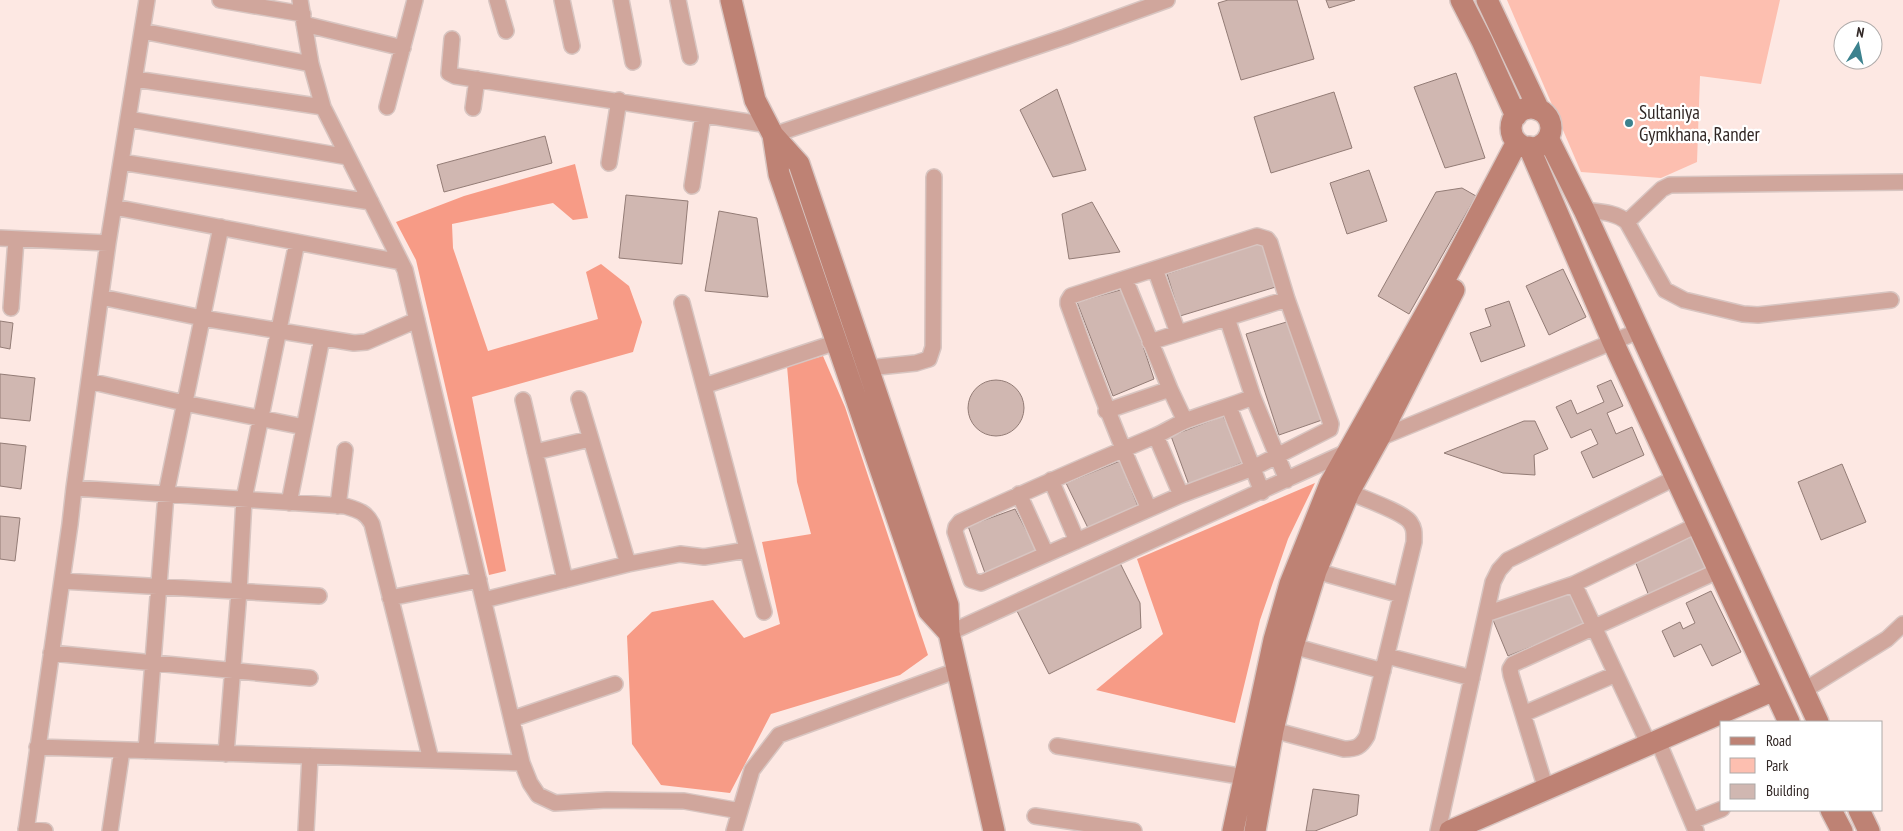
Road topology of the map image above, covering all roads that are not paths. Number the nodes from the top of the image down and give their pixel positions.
1 (147, 0) edge
2 (220, 0) edge
3 (415, 0) edge
4 (497, 0) edge
5 (562, 0) edge
6 (621, 0) edge
7 (678, 0) edge
8 (731, 0) edge
9 (1167, 0) edge
10 (1461, 0) edge
11 (1487, 0) edge
12 (302, 13) edge
13 (142, 31) junction
14 (506, 31) dead end
15 (452, 39) dead end
16 (572, 46) dead end
17 (403, 48) junction
18 (690, 57) dead end
19 (633, 62) dead end
20 (311, 64) junction
21 (135, 79) junction
22 (477, 79) junction
23 (619, 100) junction
24 (322, 107) junction
25 (387, 107) dead end
26 (473, 108) dead end
27 (1539, 110) junction
28 (703, 115) junction
29 (1516, 116) junction
30 (128, 119) junction
31 (771, 130) junction
32 (1548, 138) junction
33 (1523, 145) junction
34 (348, 157) junction
35 (121, 162) junction
36 (609, 162) dead end
37 (934, 176) dead end
38 (1903, 182) edge
39 (692, 186) dead end
40 (371, 202) junction
41 (114, 206) junction
42 (1584, 210) junction
43 (1627, 222) junction
44 (221, 227) junction
45 (0, 238) edge
46 (16, 239) junction
47 (297, 242) junction
48 (108, 244) junction
49 (401, 262) junction
50 (1155, 269) junction
51 (1124, 279) junction
52 (101, 297) junction
53 (1287, 299) junction
54 (1891, 300) dead end
55 (682, 303) dead end
56 (11, 308) dead end
57 (202, 318) junction
58 (1227, 318) junction
59 (417, 320) junction
60 (279, 331) junction
61 (1640, 331) junction
62 (1178, 333) junction
63 (322, 338) junction
64 (837, 342) junction
65 (1150, 342) junction
66 (1612, 342) junction
67 (868, 368) junction
68 (89, 381) junction
69 (704, 386) junction
70 (1170, 389) junction
71 (1253, 397) junction
72 (579, 399) dead end
73 (523, 400) dead end
74 (184, 403) junction
75 (1229, 407) junction
76 (1106, 411) junction
77 (261, 418) junction
78 (1185, 421) junction
79 (304, 427) junction
80 (1156, 436) junction
81 (1379, 438) junction
82 (590, 439) junction
83 (345, 450) dead end
84 (1122, 450) junction
85 (1350, 450) junction
86 (535, 452) junction
87 (1276, 457) junction
88 (1253, 468) junction
89 (1675, 478) junction
90 (1052, 480) junction
91 (1286, 480) junction
92 (74, 488) junction
93 (1262, 492) junction
94 (1349, 492) junction
95 (166, 494) junction
96 (1020, 494) junction
97 (1181, 495) junction
98 (244, 499) junction
99 (289, 503) junction
100 (338, 506) junction
101 (1149, 510) junction
102 (1697, 525) junction
103 (1078, 541) junction
104 (747, 550) junction
105 (1046, 554) junction
106 (628, 564) junction
107 (1718, 570) junction
108 (1316, 571) junction
109 (479, 580) junction
110 (565, 580) junction
111 (62, 581) junction
112 (1574, 584) junction
113 (160, 587) junction
114 (239, 592) junction
115 (1401, 595) junction
116 (319, 596) dead end
117 (390, 598) junction
118 (484, 600) junction
119 (764, 612) dead end
120 (1486, 614) junction
121 (1903, 624) edge
122 (1594, 626) junction
123 (949, 633) junction
124 (1293, 646) junction
125 (51, 653) junction
126 (1387, 656) junction
127 (153, 663) junction
128 (958, 670) junction
129 (232, 671) junction
130 (1383, 671) junction
131 (1616, 674) junction
132 (310, 678) dead end
133 (1472, 678) junction
134 (615, 684) dead end
135 (1800, 685) junction
136 (1774, 690) junction
137 (1523, 714) junction
138 (512, 719) junction
139 (1789, 721) edge
140 (1818, 721) edge
141 (1273, 730) junction
142 (1653, 743) junction
143 (1057, 746) dead end
144 (37, 748) junction
145 (122, 750) junction
146 (146, 751) junction
147 (226, 754) junction
148 (310, 756) junction
149 (431, 760) junction
150 (522, 763) junction
151 (1245, 777) junction
152 (1546, 789) junction
153 (740, 811) junction
154 (1720, 811) edge
155 (1832, 811) edge
156 (1859, 811) edge
157 (1035, 816) dead end
158 (1694, 826) edge
159 (1096, 828) edge
160 (26, 830) edge
161 (45, 831) edge
162 (110, 831) edge
163 (306, 831) edge
164 (734, 831) edge
165 (994, 831) edge
166 (1134, 831) edge
167 (1233, 831) edge
168 (1256, 831) edge
169 (1438, 831) edge
170 (1450, 831) edge
171 (1842, 831) edge
172 (1868, 831) edge

1 - 13 street
2 - 12 street
3 - 17 street
4 - 14 street
5 - 16 street
6 - 19 street
7 - 18 street
8 - 31 street
9 - 31 street
10 - 29 street
11 - 27 street
12 - 17 street
12 - 20 street
13 - 20 street
13 - 21 street
15 - 22 street
17 - 25 street
20 - 24 street
21 - 24 street
21 - 30 street
22 - 23 street
22 - 26 street
23 - 28 street
23 - 36 street
24 - 34 street
27 - 29 street
27 - 32 street
28 - 31 street
28 - 39 street
29 - 33 street
30 - 34 street
30 - 35 street
31 - 64 street
31 - 67 street
32 - 33 street
32 - 42 street
33 - 66 street
33 - 81 street
33 - 85 street
34 - 40 street
35 - 40 street
35 - 41 street
37 - 67 street
38 - 43 street
40 - 49 street
41 - 44 street
41 - 48 street
42 - 43 street
42 - 61 street
43 - 54 street
44 - 47 street
44 - 57 street
45 - 46 street
46 - 48 street
46 - 56 street
47 - 49 street
47 - 60 street
48 - 52 street
49 - 59 street
50 - 51 street
50 - 53 street
50 - 62 street
51 - 65 street
51 - 76 street
52 - 57 street
52 - 68 street
53 - 58 street
53 - 87 street
55 - 69 street
57 - 60 street
57 - 74 street
58 - 62 street
58 - 71 street
59 - 63 street
59 - 109 street
60 - 63 street
60 - 77 street
61 - 66 street
61 - 135 street
62 - 65 street
63 - 79 street
64 - 69 street
64 - 123 street
65 - 70 street
66 - 81 street
66 - 89 street
67 - 123 street
68 - 74 street
68 - 92 street
69 - 104 street
70 - 76 street
70 - 78 street
71 - 75 street
71 - 87 street
72 - 82 street
73 - 86 street
74 - 77 street
74 - 95 street
75 - 78 street
75 - 88 street
76 - 84 street
77 - 79 street
77 - 98 street
78 - 80 street
79 - 99 street
80 - 84 street
80 - 97 street
81 - 85 street
81 - 94 street
82 - 86 street
82 - 106 street
83 - 100 street
84 - 90 street
84 - 101 street
85 - 91 street
85 - 151 street
86 - 110 street
87 - 88 street
87 - 91 street
88 - 93 street
88 - 97 street
89 - 102 street
89 - 120 street
90 - 96 street
90 - 103 street
91 - 93 street
92 - 95 street
92 - 111 street
93 - 123 street
94 - 108 street
94 - 115 street
95 - 98 street
95 - 113 street
96 - 105 street
96 - 105 street
97 - 101 street
98 - 99 street
98 - 114 street
99 - 100 street
100 - 117 street
101 - 103 street
102 - 107 street
102 - 112 street
103 - 105 street
104 - 106 street
104 - 119 street
106 - 110 street
107 - 122 street
107 - 136 street
108 - 115 street
108 - 124 street
109 - 117 street
109 - 118 street
110 - 118 street
111 - 113 street
111 - 125 street
112 - 120 street
112 - 122 street
113 - 114 street
113 - 127 street
114 - 116 street
114 - 129 street
115 - 126 street
117 - 149 street
118 - 138 street
120 - 133 street
121 - 135 street
122 - 131 street
122 - 137 street
123 - 128 street
124 - 130 street
124 - 141 street
125 - 127 street
125 - 144 street
126 - 130 street
126 - 133 street
127 - 129 street
127 - 146 street
128 - 153 street
128 - 165 street
129 - 132 street
129 - 147 street
130 - 141 street
131 - 137 street
131 - 142 street
133 - 169 street
134 - 138 street
135 - 136 street
135 - 140 street
136 - 139 street
136 - 142 street
137 - 152 street
138 - 150 street
141 - 168 street
142 - 152 street
142 - 158 street
143 - 151 street
144 - 145 street
144 - 160 street
145 - 146 street
145 - 162 street
146 - 147 street
147 - 148 street
148 - 149 street
148 - 163 street
149 - 150 street
150 - 153 street
151 - 167 street
152 - 170 street
153 - 164 street
154 - 158 street
155 - 171 street
156 - 172 street
157 - 159 street
159 - 166 street
160 - 161 street

